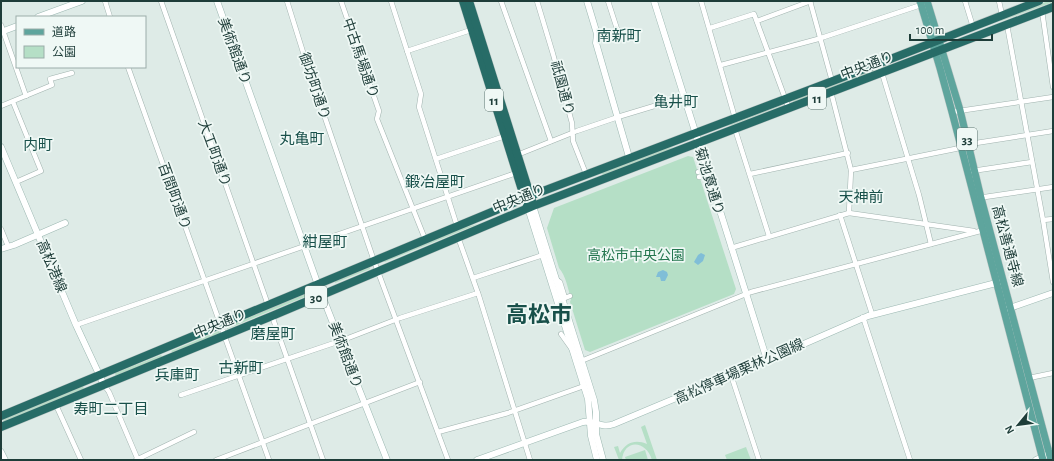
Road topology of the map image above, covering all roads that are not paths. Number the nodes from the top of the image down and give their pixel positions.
1 (82, 1) edge
2 (105, 1) edge
3 (161, 1) edge
4 (217, 1) edge
5 (287, 1) edge
6 (341, 1) edge
7 (390, 1) edge
8 (463, 1) edge
9 (469, 1) edge
10 (501, 1) edge
11 (537, 1) edge
12 (587, 1) edge
13 (608, 1) edge
14 (654, 1) edge
15 (701, 1) edge
16 (811, 1) edge
17 (965, 1) edge
18 (999, 1) edge
19 (922, 2) edge
20 (1035, 2) edge
21 (1053, 7) edge
22 (1042, 11) junction
23 (1002, 15) junction
24 (41, 16) edge
25 (110, 16) edge
26 (757, 21) junction
27 (1007, 25) junction
28 (16, 26) edge
29 (973, 27) junction
30 (710, 28) junction
31 (2, 30) edge
32 (471, 30) junction
33 (618, 32) dead end
34 (821, 38) junction
35 (936, 41) junction
36 (407, 51) junction
37 (939, 51) junction
38 (769, 53) junction
39 (721, 66) junction
40 (128, 68) edge
41 (72, 73) dead end
42 (882, 73) junction
43 (832, 81) junction
44 (1053, 87) edge
45 (831, 92) junction
46 (26, 96) junction
47 (1053, 97) edge
48 (684, 98) junction
49 (785, 99) junction
50 (13, 102) junction
51 (1022, 102) junction
52 (1, 106) edge
53 (789, 109) junction
54 (960, 110) junction
55 (952, 112) junction
56 (618, 117) junction
57 (735, 118) junction
58 (735, 129) junction
59 (1053, 131) edge
60 (572, 133) junction
61 (695, 133) junction
62 (505, 136) junction
63 (1028, 136) junction
64 (551, 141) junction
65 (698, 143) junction
66 (965, 146) junction
67 (1, 147) edge
68 (848, 153) junction
69 (518, 155) junction
70 (629, 157) junction
71 (436, 159) junction
72 (908, 159) junction
73 (1032, 162) junction
74 (851, 170) junction
75 (971, 171) junction
76 (707, 172) junction
77 (516, 173) junction
78 (586, 174) junction
79 (699, 174) dead end
80 (750, 174) junction
81 (16, 182) junction
82 (1053, 187) edge
83 (1036, 190) junction
84 (448, 197) junction
85 (527, 197) junction
86 (978, 198) junction
87 (530, 207) junction
88 (413, 209) junction
89 (849, 213) junction
90 (840, 215) junction
91 (1053, 219) edge
92 (1043, 220) junction
93 (65, 223) dead end
94 (926, 224) junction
95 (363, 226) junction
96 (457, 226) junction
97 (1, 229) edge
98 (983, 230) junction
99 (38, 234) junction
100 (770, 236) junction
101 (458, 237) junction
102 (425, 239) junction
103 (931, 244) junction
104 (8, 246) junction
105 (304, 246) junction
106 (731, 248) junction
107 (1, 249) edge
108 (1051, 251) edge
109 (543, 255) junction
110 (374, 261) junction
111 (254, 264) junction
112 (856, 264) junction
113 (378, 271) junction
114 (473, 278) junction
115 (557, 280) junction
116 (206, 281) junction
117 (1000, 282) junction
118 (1053, 282) edge
119 (318, 285) junction
120 (478, 293) junction
121 (1053, 293) edge
122 (745, 294) junction
123 (322, 295) junction
124 (570, 296) dead end
125 (268, 305) junction
126 (1008, 308) junction
127 (872, 314) junction
128 (272, 316) junction
129 (863, 318) junction
130 (397, 320) junction
131 (76, 325) junction
132 (221, 325) junction
133 (561, 334) dead end
134 (225, 335) junction
135 (340, 341) junction
136 (572, 350) junction
137 (288, 359) junction
138 (767, 360) junction
139 (582, 361) junction
140 (1053, 373) edge
141 (731, 375) junction
142 (99, 376) junction
143 (239, 376) junction
144 (1029, 378) junction
145 (420, 382) junction
146 (104, 385) junction
147 (584, 386) junction
148 (181, 395) dead end
149 (364, 403) junction
150 (56, 405) junction
151 (514, 411) junction
152 (1, 416) edge
153 (589, 422) junction
154 (310, 424) junction
155 (596, 424) junction
156 (1, 427) edge
157 (194, 432) dead end
158 (438, 432) junction
159 (263, 442) junction
160 (524, 443) junction
161 (1, 452) edge
162 (1051, 456) edge
163 (491, 458) edge
164 (1040, 459) edge
165 (5, 460) edge
166 (81, 460) edge
167 (137, 460) edge
168 (216, 460) edge
169 (269, 460) edge
170 (323, 460) edge
171 (387, 460) edge
172 (448, 460) edge
173 (477, 460) edge
174 (530, 460) edge
175 (597, 460) edge
176 (603, 460) edge
177 (759, 460) edge
178 (910, 460) edge

1 - 24 street
2 - 25 street
3 - 111 street, 大工町通り
4 - 105 street, 美術館通り
5 - 95 street, 御坊町通り
6 - 88 street, 中古馬場通り
7 - 36 street
8 - 32 highway, 11
9 - 69 highway, 11
10 - 64 street
11 - 60 street, 祇園通り
12 - 56 street
13 - 33 street
14 - 48 street, 菊池寛通り
15 - 30 street
16 - 26 street
16 - 34 street
17 - 29 street
18 - 23 street
19 - 34 street
19 - 35 main road, 高松善通寺線
20 - 23 highway, 中央通り / 11
21 - 22 highway, 中央通り / 11
22 - 27 highway, 中央通り / 11
22 - 44 street
23 - 29 highway, 中央通り / 11
26 - 30 street
26 - 38 street
27 - 37 highway, 中央通り / 11
27 - 51 street
28 - 31 street
29 - 35 highway, 中央通り / 11
30 - 39 street
31 - 46 street
32 - 36 street
32 - 62 highway, 11
34 - 38 street
34 - 43 street
35 - 37 main road, 高松善通寺線 / 33
35 - 43 highway, 中央通り / 11
36 - 71 street
37 - 42 highway, 中央通り / 11
37 - 54 main road, 高松善通寺線 / 33
37 - 55 main road, 高松善通寺線 / 33
38 - 39 street
38 - 49 street
39 - 57 street
40 - 116 street, 百間町通り
41 - 46 street
42 - 45 highway, 中央通り / 11
42 - 72 street
43 - 49 highway, 中央通り / 11
45 - 53 highway, 中央通り / 11
45 - 68 street
46 - 50 street
47 - 51 street
48 - 56 street
48 - 61 street, 菊池寛通り
49 - 53 street
49 - 57 highway, 中央通り / 11
50 - 52 street
50 - 81 street
51 - 54 street
51 - 63 street
53 - 58 highway, 中央通り / 11
54 - 55 street
54 - 66 main road, 高松善通寺線 / 33
55 - 66 main road, 高松善通寺線 / 33
56 - 60 street
56 - 70 street
57 - 61 highway, 中央通り / 11
58 - 65 highway, 中央通り / 11
58 - 80 street
59 - 63 street
60 - 64 street
60 - 78 street, 祇園通り
61 - 65 street, 菊池寛通り
61 - 70 highway, 中央通り / 11
62 - 71 street
62 - 77 highway, 11
63 - 66 street
63 - 73 street
64 - 69 street
65 - 76 street, 菊池寛通り
65 - 87 highway, 中央通り / 11
66 - 72 street
66 - 75 main road, 高松善通寺線 / 33
67 - 81 street, 高松港線
68 - 74 street
68 - 80 street
69 - 85 highway, 11
70 - 78 highway, 中央通り / 11
71 - 84 street
72 - 74 street
72 - 94 street
73 - 75 street
73 - 83 street
74 - 89 street
75 - 86 main road, 高松善通寺線 / 33
76 - 79 street
76 - 106 street, 菊池寛通り
77 - 84 street
77 - 85 highway, 11
78 - 85 highway, 中央通り / 11
80 - 100 street
81 - 99 street, 高松港線
82 - 83 street
83 - 86 street
83 - 92 street
84 - 88 street
84 - 96 street
85 - 87 highway, 11
85 - 96 highway, 中央通り / 30
86 - 98 main road, 高松善通寺線 / 33
87 - 101 highway, 中央通り / 30
87 - 109 street
87 - 115 street
88 - 95 street
88 - 102 street, 中古馬場通り
89 - 90 street
89 - 94 street
90 - 100 street
90 - 112 street
91 - 92 street
92 - 108 street
93 - 99 street
94 - 98 street
94 - 103 street
95 - 105 street
95 - 110 street, 御坊町通り
96 - 102 highway, 中央通り / 30
97 - 104 street
98 - 103 street
98 - 117 main road, 高松善通寺線 / 33
99 - 104 street
99 - 131 street, 高松港線
100 - 106 street
101 - 113 highway, 中央通り / 30
101 - 114 street
102 - 110 highway, 中央通り / 30
103 - 112 street
104 - 107 street
105 - 111 street
105 - 119 street, 美術館通り
106 - 122 street, 菊池寛通り
108 - 118 street
109 - 114 street
109 - 136 street
110 - 113 street, 御坊町通り
110 - 119 highway, 中央通り / 30
111 - 116 street
111 - 125 street, 大工町通り
112 - 122 street
112 - 127 street
113 - 123 highway, 中央通り / 30
113 - 130 street, 御坊町通り
114 - 120 street
115 - 124 street
115 - 139 street
116 - 131 street
116 - 132 street, 百間町通り
117 - 126 main road, 高松善通寺線 / 33
117 - 127 street, 高松停車場栗林公園線
119 - 123 street, 美術館通り
119 - 125 highway, 中央通り / 30
120 - 130 street
120 - 151 street
121 - 126 street
122 - 138 street, 菊池寛通り
122 - 139 street
123 - 128 highway, 中央通り / 30
123 - 135 street, 美術館通り
125 - 132 highway, 中央通り / 30
126 - 144 main road, 高松善通寺線 / 33
126 - 164 main road, 高松善通寺線 / 33
127 - 129 street, 高松停車場栗林公園線
128 - 134 highway, 中央通り / 30
128 - 137 street
129 - 138 street, 高松停車場栗林公園線
129 - 178 street
130 - 135 street
130 - 145 street, 御坊町通り
131 - 142 street, 高松港線
132 - 134 street, 百間町通り
132 - 142 highway, 中央通り / 30
133 - 136 street
134 - 143 street, 百間町通り
134 - 146 highway, 中央通り / 30
135 - 137 street
135 - 149 street, 美術館通り
136 - 147 street
137 - 143 street
137 - 154 street
138 - 141 street, 高松停車場栗林公園線
139 - 155 street
140 - 144 street
141 - 155 street, 高松停車場栗林公園線
141 - 177 street
142 - 146 street, 高松港線
142 - 152 highway, 中央通り / 30
143 - 148 street
143 - 159 street, 百間町通り
144 - 162 main road, 高松善通寺線 / 33
145 - 149 street
145 - 158 street, 御坊町通り
146 - 150 highway, 中央通り / 30
146 - 167 street
147 - 151 street
147 - 153 street
149 - 154 street
149 - 171 street, 美術館通り
150 - 156 highway, 中央通り / 30
150 - 166 street
151 - 158 street
151 - 160 street
153 - 155 street, 高松停車場栗林公園線
153 - 160 street, 高松停車場栗林公園線
153 - 175 street
154 - 159 street
154 - 170 street
155 - 176 street
157 - 167 street
158 - 172 street, 御坊町通り
159 - 168 street
159 - 169 street, 百間町通り
160 - 163 street, 高松停車場栗林公園線
160 - 174 street
161 - 165 street
162 - 164 street
163 - 173 street, 高松停車場栗林公園線

